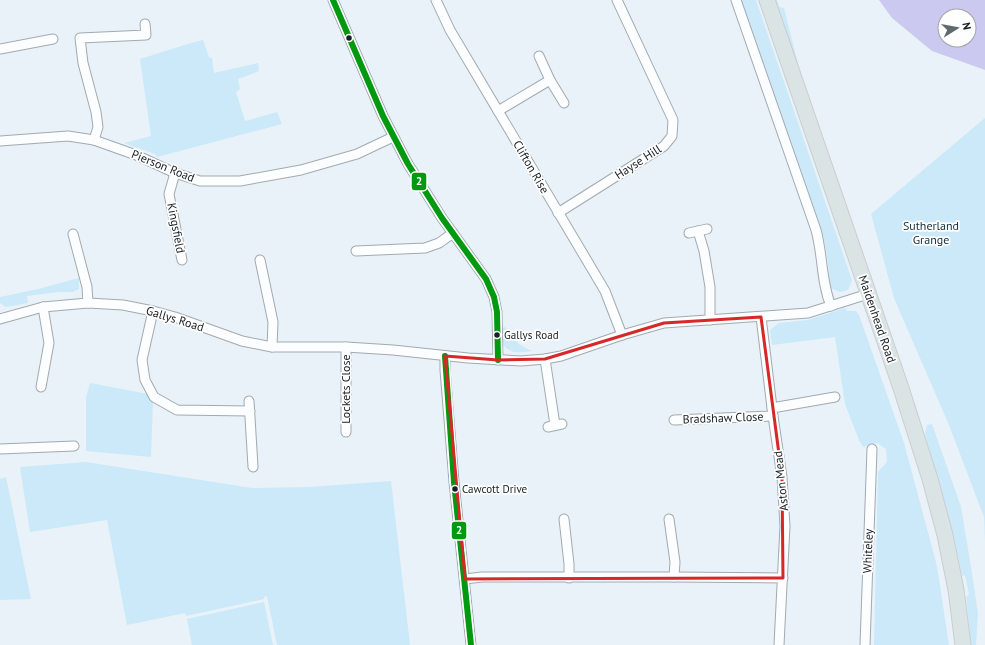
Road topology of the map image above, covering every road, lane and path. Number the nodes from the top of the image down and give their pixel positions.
1 (333, 0) edge
2 (436, 0) edge
3 (617, 0) edge
4 (736, 0) edge
5 (767, 0) edge
6 (145, 24) dead end
7 (47, 38) dead end
8 (0, 49) edge
9 (539, 56) dead end
10 (550, 80) junction
11 (564, 103) dead end
12 (498, 111) junction
13 (393, 137) junction
14 (94, 140) junction
15 (0, 141) edge
16 (174, 173) junction
17 (558, 212) junction
18 (453, 233) junction
19 (689, 233) dead end
20 (73, 235) dead end
21 (356, 252) dead end
22 (182, 260) dead end
23 (260, 260) dead end
24 (868, 294) junction
25 (88, 304) junction
26 (831, 306) junction
27 (43, 307) junction
28 (153, 311) junction
29 (761, 317) junction
30 (0, 319) edge
31 (710, 320) junction
32 (622, 335) junction
33 (272, 347) junction
34 (346, 347) junction
35 (445, 356) junction
36 (545, 359) junction
37 (498, 360) junction
38 (41, 387) dead end
39 (835, 397) dead end
40 (249, 401) dead end
41 (250, 411) junction
42 (772, 412) junction
43 (674, 420) dead end
44 (555, 425) dead end
45 (346, 432) dead end
46 (74, 446) dead end
47 (0, 449) edge
48 (874, 454) dead end
49 (252, 467) dead end
50 (564, 519) dead end
51 (669, 519) dead end
52 (674, 577) junction
53 (569, 578) junction
54 (782, 578) junction
55 (465, 579) junction
56 (472, 645) edge
57 (779, 645) edge
58 (865, 645) edge
59 (963, 645) edge

1 - 13 street
2 - 12 street, Clifton Rise
3 - 17 street, Hayse Hill
4 - 26 street
5 - 24 main road, Maidenhead Road
6 - 14 street
7 - 8 street
9 - 10 street
10 - 11 street
10 - 12 street
12 - 17 street, Clifton Rise
13 - 16 street, Pierson Road
13 - 18 street
14 - 15 street, Pierson Road
14 - 16 street, Pierson Road
16 - 22 street, Kingsfield
17 - 32 street, Clifton Rise
18 - 21 street
18 - 37 street
19 - 31 street
20 - 25 street
23 - 33 street
24 - 26 street, Gallys Road
24 - 59 main road, Maidenhead Road
25 - 27 street, Gallys Road
25 - 28 street, Gallys Road
26 - 29 street, Gallys Road
27 - 30 street, Gallys Road
27 - 38 street
28 - 33 street, Gallys Road
28 - 41 street
29 - 31 street, Gallys Road
29 - 42 street, Aston Mead
31 - 32 street, Gallys Road
32 - 36 street, Gallys Road
33 - 34 street, Gallys Road
34 - 35 street, Gallys Road
34 - 45 street, Lockets Close
35 - 37 street, Gallys Road
35 - 55 street
36 - 37 street, Gallys Road
36 - 44 street
39 - 42 street, Bradshaw Close
40 - 41 street
41 - 49 street
42 - 43 street, Bradshaw Close
42 - 54 street, Aston Mead
46 - 47 street
48 - 58 street, Whiteley
50 - 53 street
51 - 52 street
52 - 53 street
52 - 54 street
53 - 55 street
54 - 57 street, Aston Mead
55 - 56 street

